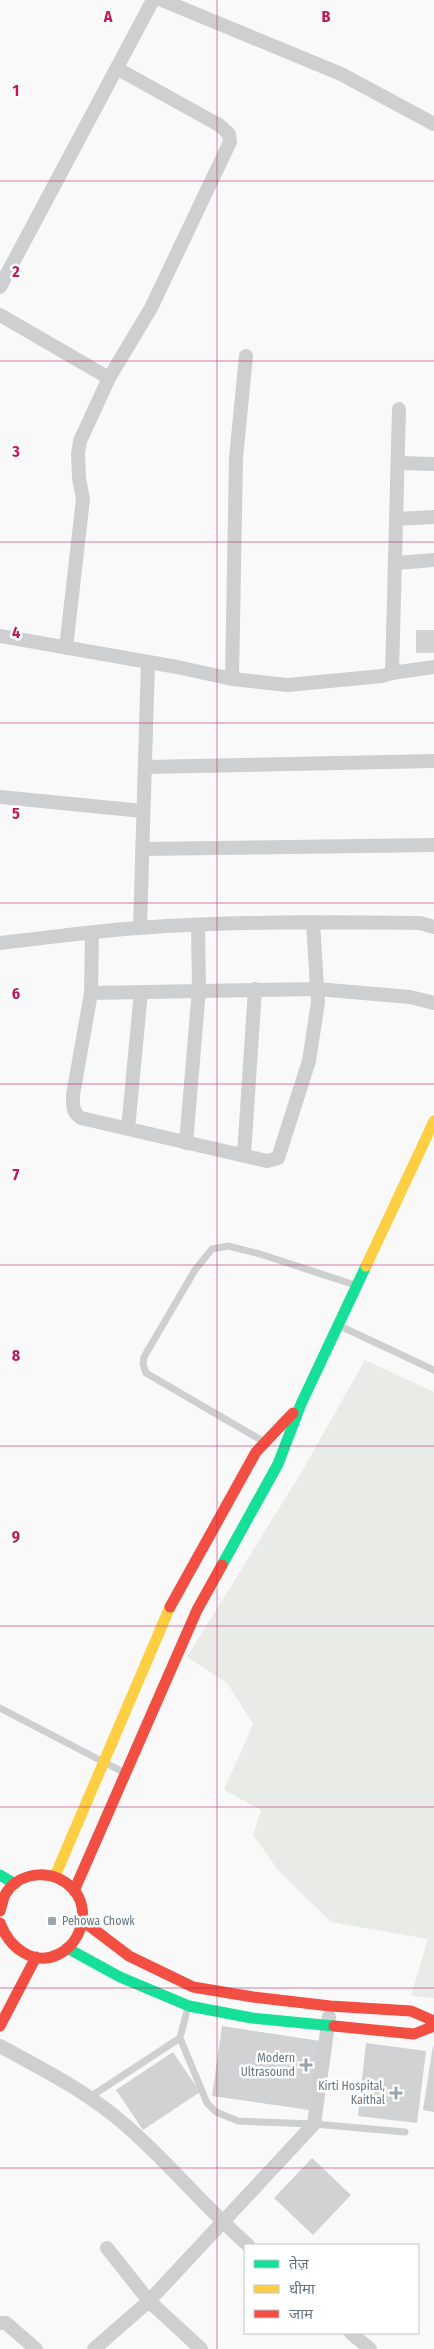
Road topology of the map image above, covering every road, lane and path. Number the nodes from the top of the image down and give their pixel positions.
1 (153, 0) edge
2 (162, 0) edge
3 (118, 69) junction
4 (434, 124) edge
5 (0, 287) edge
6 (0, 315) edge
7 (246, 356) dead end
8 (110, 378) junction
9 (400, 409) dead end
10 (398, 464) junction
11 (434, 464) edge
12 (434, 517) edge
13 (396, 519) junction
14 (434, 560) edge
15 (396, 563) junction
16 (0, 636) edge
17 (66, 648) junction
18 (148, 662) junction
19 (434, 667) edge
20 (392, 673) junction
21 (232, 679) junction
22 (434, 761) edge
23 (145, 767) junction
24 (0, 797) edge
25 (143, 811) junction
26 (434, 845) edge
27 (142, 849) junction
28 (313, 922) junction
29 (198, 926) junction
30 (434, 927) edge
31 (140, 928) junction
32 (92, 933) junction
33 (0, 943) edge
34 (255, 989) junction
35 (317, 989) junction
36 (199, 990) junction
37 (141, 992) junction
38 (91, 994) junction
39 (434, 1003) edge
40 (434, 1121) edge
41 (128, 1129) junction
42 (186, 1143) junction
43 (244, 1155) junction
44 (357, 1286) junction
45 (339, 1325) junction
46 (434, 1370) edge
47 (301, 1404) junction
48 (265, 1443) junction
49 (163, 1656) junction
50 (0, 1708) edge
51 (104, 1762) junction
52 (125, 1773) junction
53 (0, 1875) edge
54 (56, 1876) junction
55 (14, 1884) junction
56 (74, 1891) junction
57 (0, 1905) edge
58 (82, 1920) junction
59 (0, 1923) edge
60 (9, 1942) junction
61 (67, 1948) junction
62 (3, 1954) dead end
63 (36, 1957) junction
64 (193, 1987) junction
65 (188, 2006) junction
66 (330, 2006) junction
67 (434, 2021) edge
68 (0, 2026) edge
69 (328, 2026) junction
70 (434, 2026) edge
71 (180, 2038) junction
72 (0, 2046) edge
73 (90, 2097) junction
74 (314, 2124) junction
75 (405, 2132) dead end
76 (222, 2223) junction
77 (247, 2244) edge
78 (107, 2248) dead end
79 (148, 2302) junction
80 (0, 2323) edge
81 (352, 2334) edge
82 (36, 2349) edge
83 (94, 2349) edge
84 (201, 2349) edge
85 (370, 2349) edge

1 - 3 street
2 - 4 street
3 - 5 street
3 - 8 street
6 - 8 street
7 - 21 street
8 - 17 street
9 - 10 street
10 - 11 street
10 - 13 street
12 - 13 street
13 - 15 street
14 - 15 street
15 - 20 street
16 - 17 street
17 - 18 street
18 - 21 street
18 - 23 street
19 - 20 street
20 - 21 street
22 - 23 street
23 - 25 street
24 - 25 street
25 - 27 street
26 - 27 street
27 - 31 street
28 - 29 street
28 - 30 street
28 - 35 street
29 - 31 street
29 - 36 street
31 - 32 street
32 - 33 street
32 - 38 street
34 - 35 street
34 - 36 street
34 - 43 street
35 - 39 street
35 - 43 street
36 - 37 street
36 - 42 street
37 - 38 street
37 - 41 street
38 - 41 street
40 - 44 main road
41 - 42 street
42 - 43 street
44 - 45 main road
44 - 48 lane
45 - 46 lane
45 - 47 main road
47 - 48 main road
47 - 49 main road
48 - 49 main road
49 - 51 main road
49 - 52 main road
50 - 51 lane
51 - 52 lane
51 - 54 main road
52 - 56 main road
53 - 55 main road
54 - 55 main road
54 - 56 main road
55 - 57 main road
56 - 58 main road
58 - 61 main road
58 - 64 main road
59 - 60 main road
60 - 62 main road
60 - 63 main road
61 - 63 main road
61 - 65 main road
63 - 68 main road
64 - 65 lane
64 - 66 main road
65 - 69 main road
65 - 71 lane
66 - 67 main road
66 - 69 street
69 - 70 main road
69 - 74 street
71 - 73 lane
71 - 74 lane
72 - 73 street
73 - 76 street
74 - 75 lane
74 - 76 street
76 - 77 street
76 - 79 street
78 - 79 street
79 - 83 street
79 - 84 street
80 - 82 street
81 - 85 street

